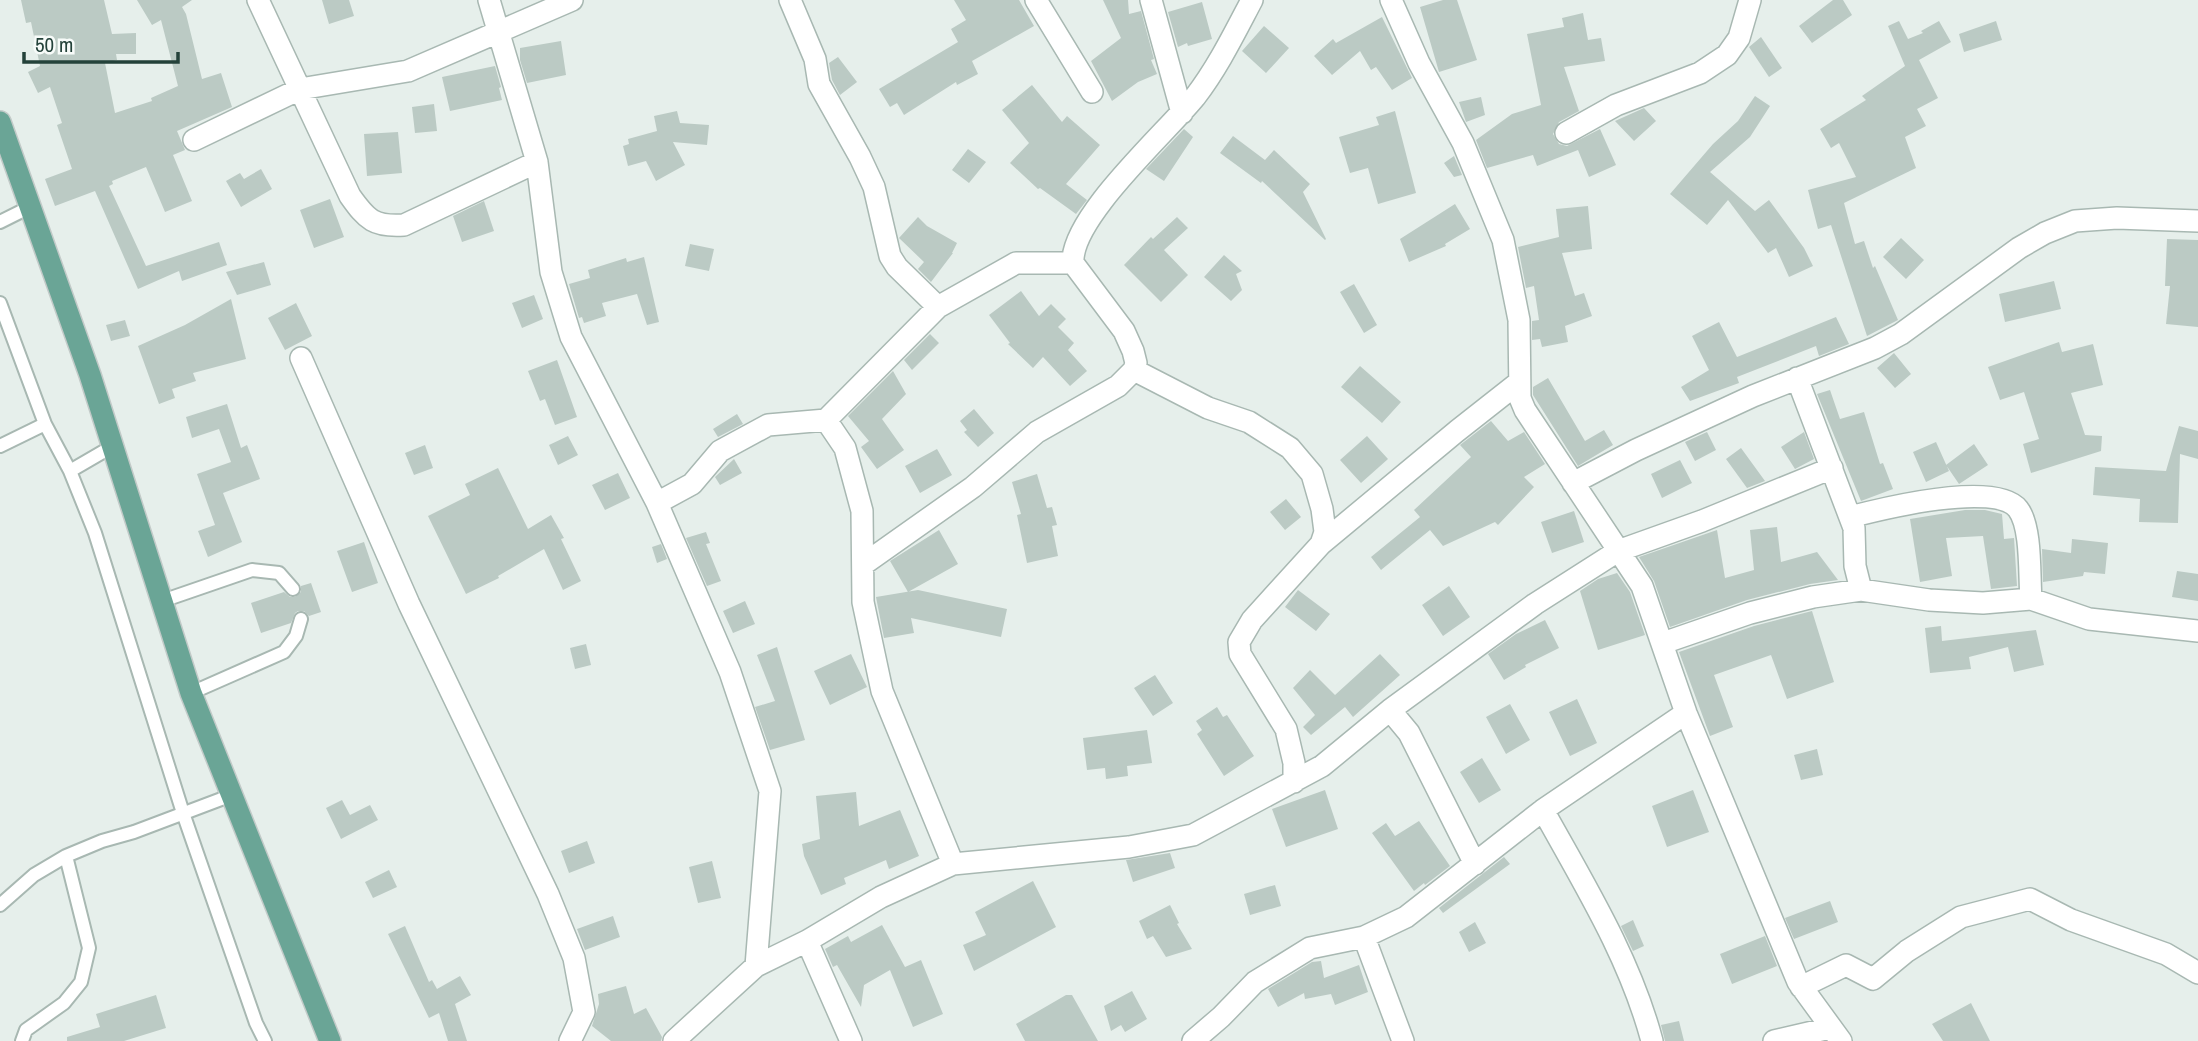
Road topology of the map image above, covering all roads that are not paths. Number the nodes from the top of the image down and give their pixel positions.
1 (258, 0) edge
2 (489, 0) edge
3 (572, 0) edge
4 (790, 0) edge
5 (1036, 0) edge
6 (1151, 0) edge
7 (1252, 0) edge
8 (1391, 0) edge
9 (1750, 0) edge
10 (497, 32) junction
11 (300, 89) junction
12 (1093, 92) dead end
13 (1182, 113) junction
14 (0, 122) edge
15 (1566, 133) dead end
16 (194, 140) dead end
17 (537, 162) junction
18 (30, 207) junction
19 (2198, 221) edge
20 (0, 222) edge
21 (1073, 263) junction
22 (0, 303) edge
23 (939, 307) junction
24 (301, 358) dead end
25 (1134, 370) junction
26 (1797, 378) junction
27 (1518, 383) junction
28 (826, 420) junction
29 (45, 424) junction
30 (0, 446) edge
31 (113, 446) junction
32 (1832, 468) junction
33 (70, 471) junction
34 (1573, 483) junction
35 (657, 503) junction
36 (1850, 517) junction
37 (1321, 544) junction
38 (1618, 551) junction
39 (864, 564) junction
40 (293, 589) dead end
41 (1861, 590) junction
42 (2031, 599) junction
43 (162, 601) junction
44 (301, 619) dead end
45 (2198, 631) edge
46 (1663, 643) junction
47 (191, 693) junction
48 (1390, 710) junction
49 (1686, 713) junction
50 (1294, 782) junction
51 (232, 795) junction
52 (1543, 810) junction
53 (183, 813) junction
54 (66, 856) junction
55 (953, 864) junction
56 (1475, 864) junction
57 (0, 905) edge
58 (1364, 937) junction
59 (807, 941) junction
60 (756, 966) junction
61 (2198, 973) edge
62 (1801, 987) junction
63 (1836, 1034) edge
64 (22, 1041) edge
65 (265, 1041) edge
66 (330, 1041) edge
67 (570, 1041) edge
68 (674, 1041) edge
69 (851, 1041) edge
70 (1193, 1041) edge
71 (1403, 1041) edge
72 (1652, 1041) edge
73 (1774, 1041) edge

1 - 11 street
2 - 10 street
3 - 10 street
4 - 23 street
5 - 12 street
6 - 13 street
7 - 13 street
8 - 27 street
9 - 15 street
10 - 11 street
10 - 17 street
11 - 16 street
11 - 17 street
13 - 21 street
14 - 18 main road
17 - 35 street
18 - 20 lane
18 - 31 main road
19 - 26 street
21 - 23 street
21 - 25 street
22 - 29 lane
23 - 28 street
24 - 67 street
25 - 37 street
25 - 39 street
26 - 32 street
26 - 34 street
27 - 34 street
27 - 37 street
28 - 35 street
28 - 39 street
29 - 30 lane
29 - 33 lane
31 - 33 lane
31 - 43 main road
32 - 36 street
32 - 38 street
33 - 53 lane
34 - 38 street
35 - 60 street
36 - 41 street
36 - 42 street
37 - 50 street
38 - 46 street
38 - 48 street
39 - 55 street
40 - 43 lane
41 - 42 street
41 - 46 street
42 - 45 street
43 - 47 main road
44 - 47 lane
46 - 49 street
47 - 51 main road
48 - 50 street
48 - 56 street
49 - 52 street
49 - 62 street
50 - 55 street
51 - 53 lane
51 - 66 main road
52 - 56 street
52 - 72 street
53 - 54 lane
53 - 65 lane
54 - 57 lane
54 - 64 lane
55 - 59 street
56 - 58 street
58 - 70 street
58 - 71 street
59 - 60 street
59 - 69 street
60 - 68 street
61 - 62 street
62 - 63 street
63 - 73 street

